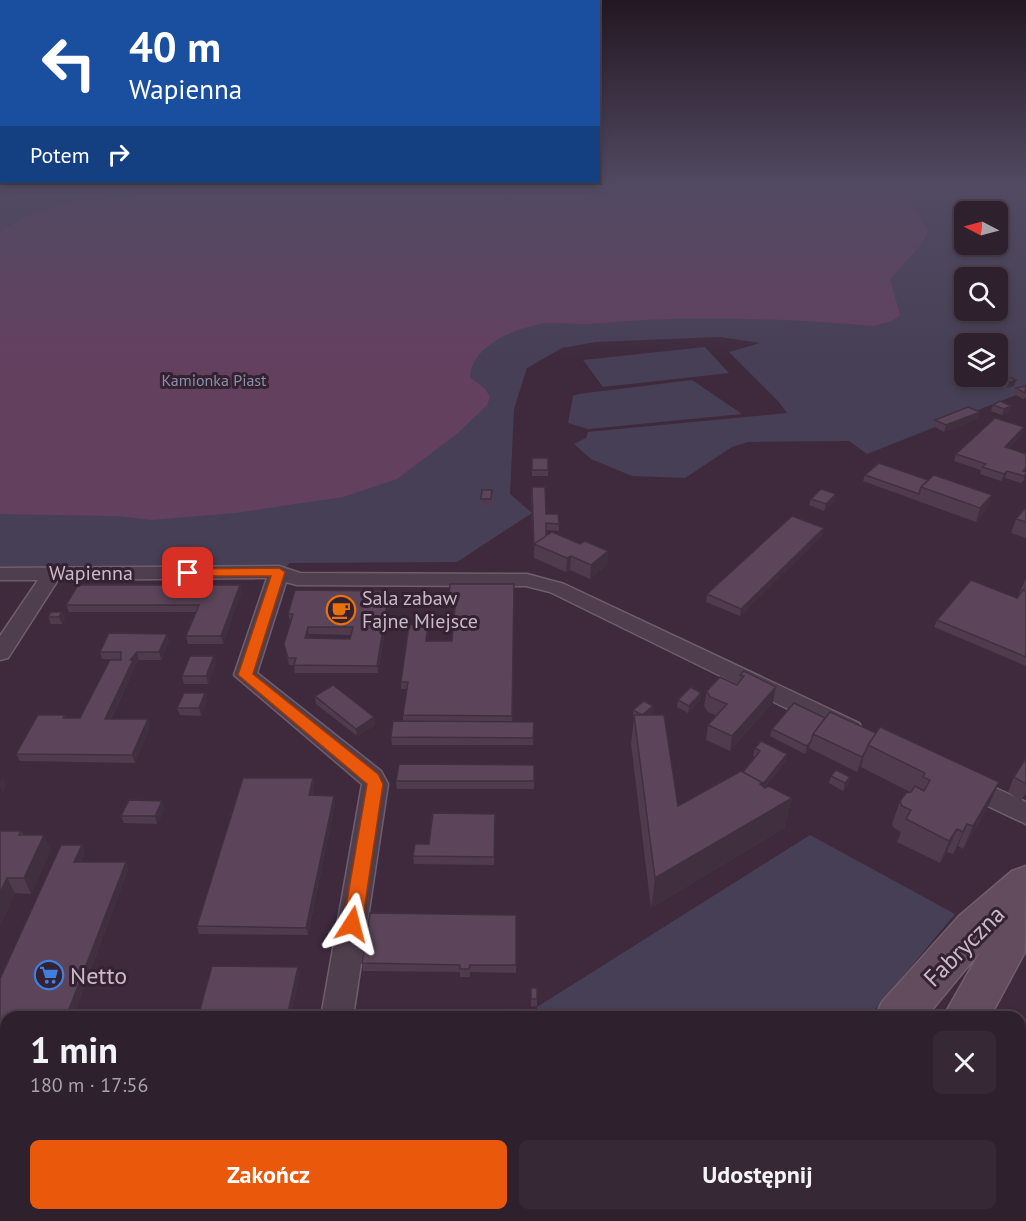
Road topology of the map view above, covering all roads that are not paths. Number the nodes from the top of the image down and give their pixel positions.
1 (279, 572) junction
2 (52, 573) junction
3 (0, 574) edge
4 (0, 653) edge
5 (871, 739) edge
6 (945, 775) edge
7 (1026, 814) edge
8 (1021, 889) edge
9 (338, 1011) edge
10 (903, 1011) edge
11 (969, 1011) edge

1 - 2 street, Wapienna
1 - 5 street, Wapienna
1 - 9 street
2 - 3 street, Wapienna
2 - 4 street
6 - 7 street
8 - 10 main road, Fabryczna
8 - 11 main road, Fabryczna

